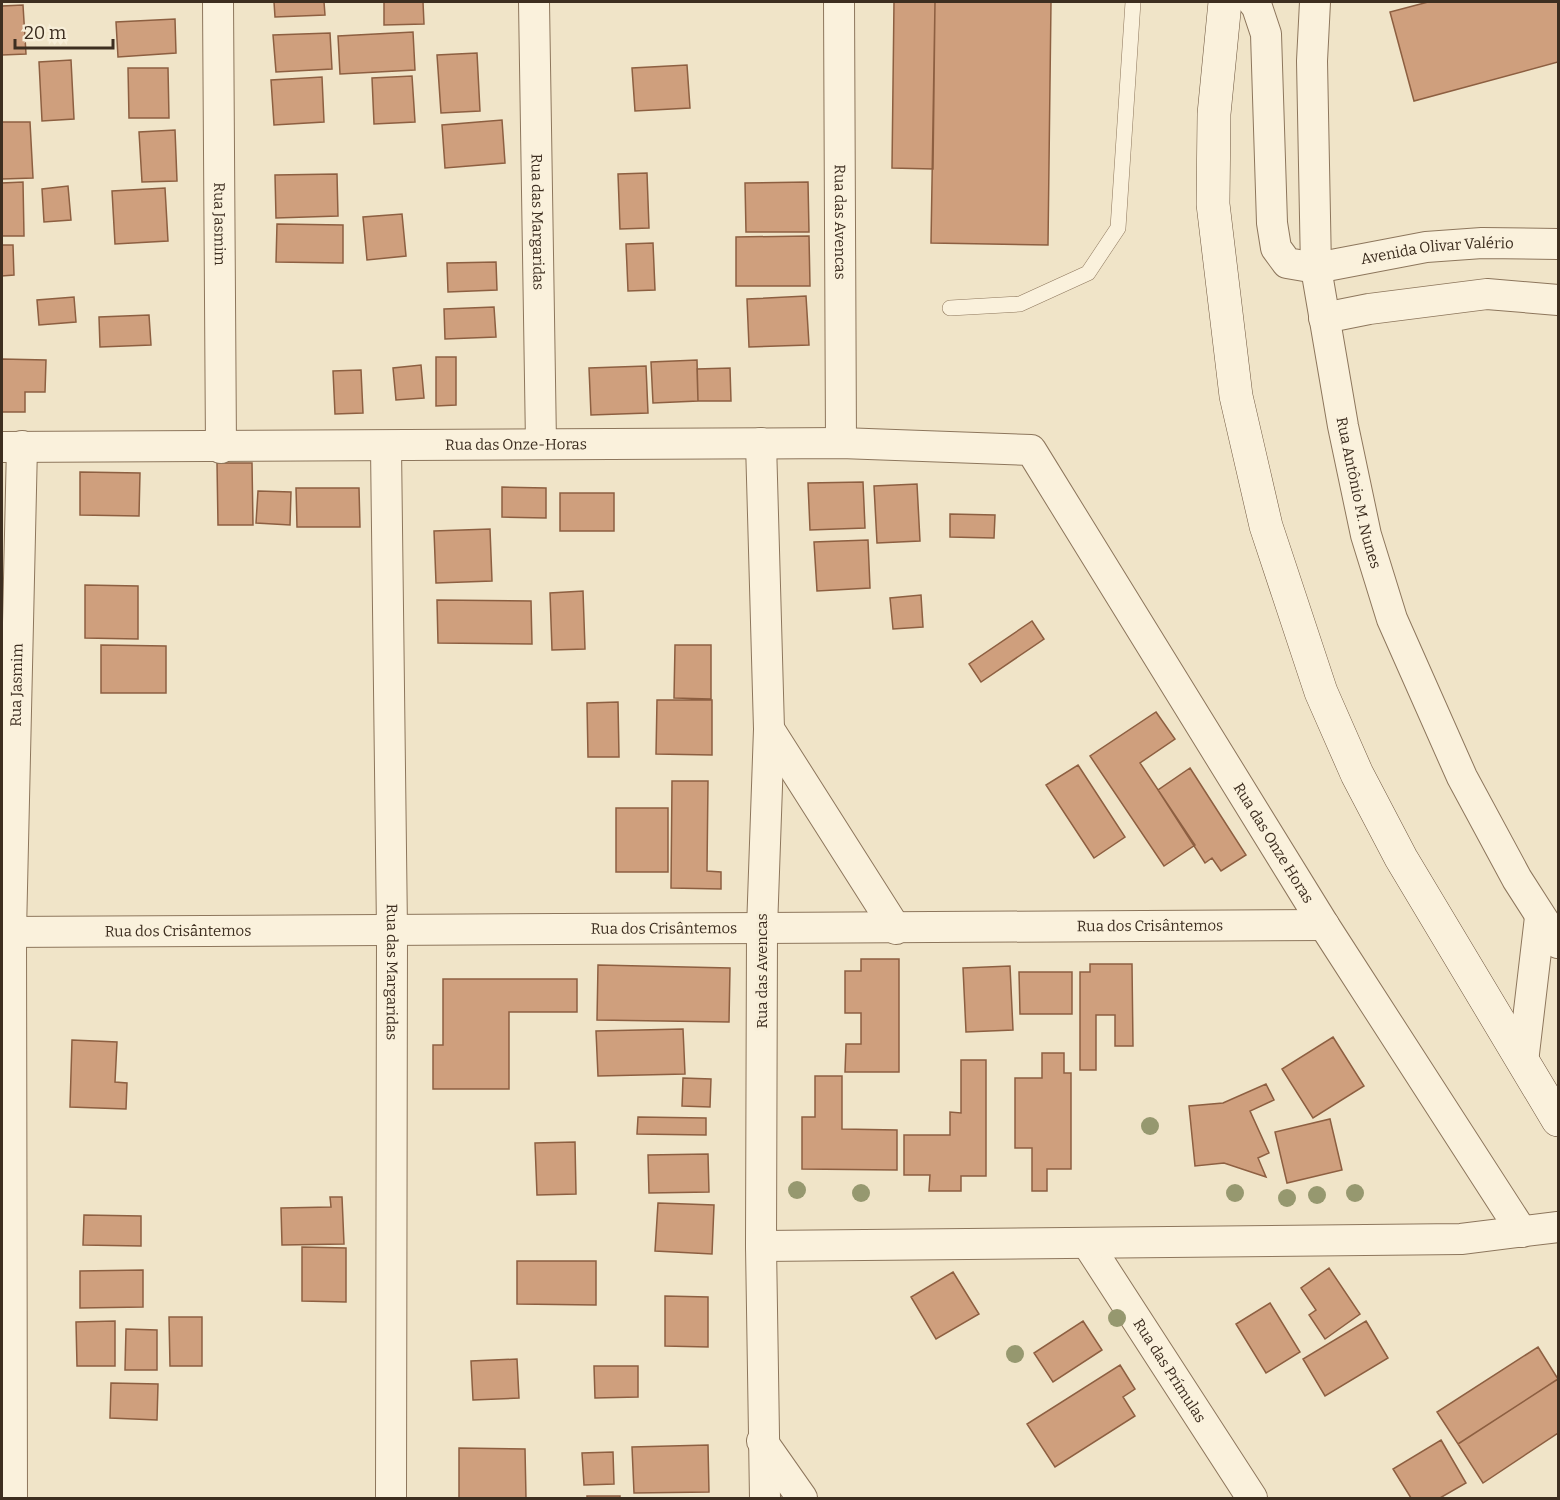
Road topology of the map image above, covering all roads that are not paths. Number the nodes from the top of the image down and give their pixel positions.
1 (218, 2) edge
2 (534, 2) edge
3 (839, 2) edge
4 (1133, 2) edge
5 (1225, 2) edge
6 (1253, 2) edge
7 (1315, 2) edge
8 (1558, 244) edge
9 (1316, 268) junction
10 (1558, 300) edge
11 (950, 308) dead end
12 (1324, 318) junction
13 (541, 443) junction
14 (761, 443) junction
15 (841, 443) junction
16 (12, 447) edge
17 (386, 447) junction
18 (221, 448) junction
19 (1031, 450) joint
20 (769, 729) junction
21 (1539, 917) junction
22 (1324, 925) junction
23 (762, 929) junction
24 (896, 929) junction
25 (392, 931) junction
26 (6, 932) edge
27 (1558, 943) edge
28 (1523, 1062) junction
29 (1558, 1120) edge
30 (1558, 1227) edge
31 (1522, 1232) junction
32 (1087, 1243) junction
33 (761, 1246) junction
34 (762, 1441) junction
35 (12, 1498) edge
36 (391, 1498) edge
37 (765, 1498) edge
38 (802, 1498) edge
39 (1252, 1498) edge

1 - 18 street, Rua Jasmim
2 - 13 street, Rua das Margaridas
3 - 15 street, Rua das Avencas
4 - 11 lane
5 - 28 main road
6 - 9 street
7 - 9 street, Rua Antônio M. Nunes
8 - 9 street, Avenida Olivar Valério
9 - 12 street, Rua Antônio M. Nunes
10 - 12 street
12 - 21 street, Rua Antônio M. Nunes
13 - 14 street, Rua das Onze-Horas
13 - 17 street, Rua das Onze-Horas
14 - 15 street, Rua das Onze-Horas
14 - 20 street, Rua das Avencas
15 - 19 street, Rua das Onze-Horas
16 - 18 street, Rua das Onze-Horas
16 - 26 street, Rua Jasmim
17 - 18 street, Rua das Onze-Horas
17 - 25 street, Rua das Margaridas
19 - 22 street, Rua das Onze Horas
20 - 23 street, Rua das Avencas
20 - 24 street
21 - 27 street, Rua Antônio M. Nunes
21 - 28 street
22 - 24 street, Rua dos Crisântemos
22 - 31 street, Rua das Onze Horas
23 - 24 street, Rua dos Crisântemos
23 - 25 street, Rua dos Crisântemos
23 - 33 street, Rua das Avencas
25 - 26 street, Rua dos Crisântemos
25 - 36 street, Rua das Margaridas
26 - 35 street, Rua Jasmim
28 - 29 main road
30 - 31 street
31 - 32 street
32 - 33 street
32 - 39 street, Rua das Prímulas
33 - 34 street, Rua das Avencas
34 - 37 street, Rua das Avencas
34 - 38 street

